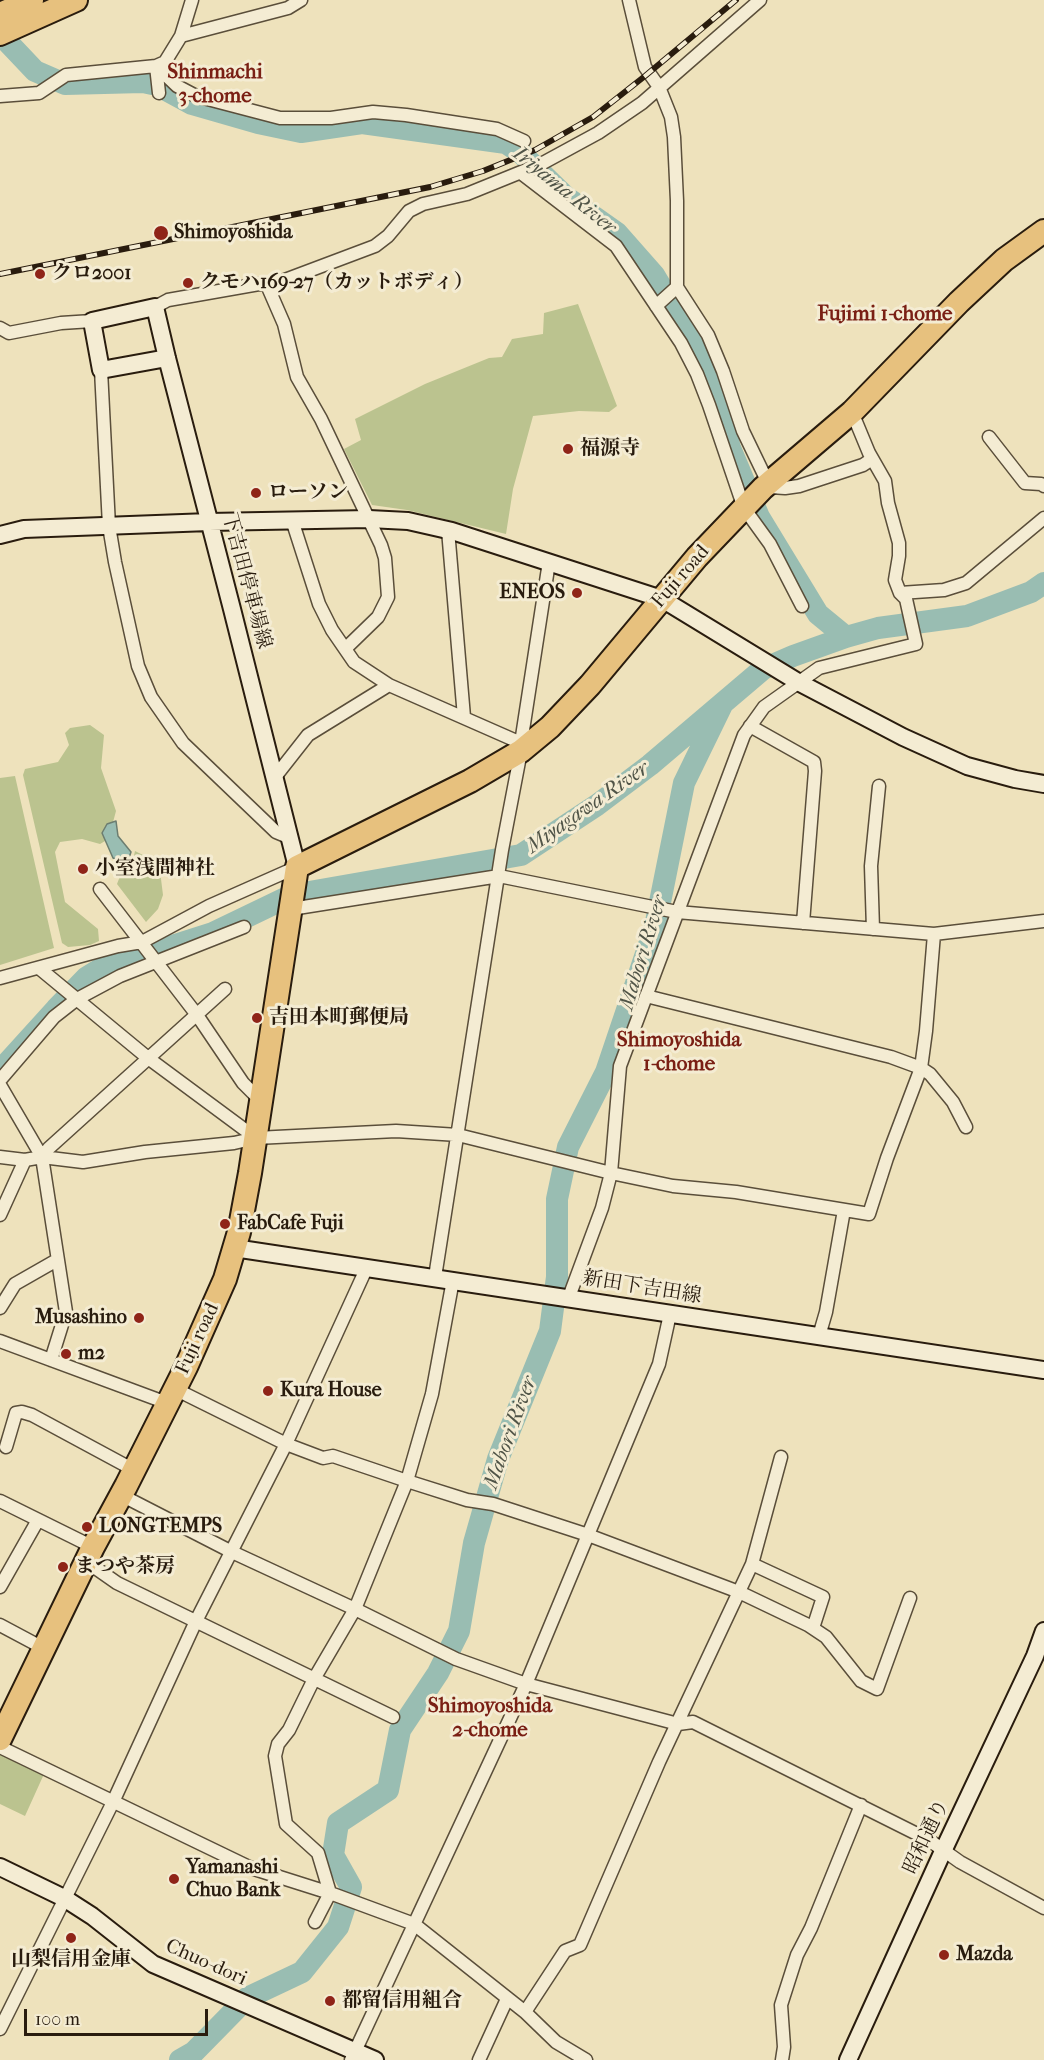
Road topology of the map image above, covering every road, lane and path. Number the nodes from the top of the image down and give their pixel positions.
1 (32, 0) edge
2 (76, 0) edge
3 (192, 0) edge
4 (301, 0) edge
5 (629, 0) edge
6 (760, 0) edge
7 (7, 21) edge
8 (182, 36) junction
9 (157, 71) junction
10 (659, 87) junction
11 (159, 92) dead end
12 (0, 96) edge
13 (524, 141) dead end
14 (524, 171) junction
15 (1044, 231) edge
16 (267, 285) junction
17 (676, 289) junction
18 (657, 305) junction
19 (155, 307) junction
20 (92, 321) junction
21 (0, 328) edge
22 (167, 358) junction
23 (101, 370) junction
24 (852, 412) junction
25 (989, 437) dead end
26 (872, 459) junction
27 (1044, 486) edge
28 (756, 496) junction
29 (1044, 518) edge
30 (369, 519) junction
31 (292, 520) junction
32 (209, 522) junction
33 (109, 526) junction
34 (448, 530) junction
35 (0, 535) edge
36 (549, 562) junction
37 (903, 596) junction
38 (662, 599) junction
39 (802, 606) dead end
40 (345, 649) junction
41 (798, 682) junction
42 (389, 685) junction
43 (464, 717) junction
44 (750, 726) junction
45 (521, 747) junction
46 (275, 777) junction
47 (1044, 784) edge
48 (879, 786) dead end
49 (288, 837) junction
50 (296, 872) junction
51 (499, 874) junction
52 (100, 889) dead end
53 (291, 906) junction
54 (673, 911) junction
55 (1044, 921) edge
56 (803, 923) junction
57 (244, 927) dead end
58 (873, 929) junction
59 (934, 934) junction
60 (142, 942) junction
61 (157, 961) junction
62 (39, 968) junction
63 (0, 978) edge
64 (225, 989) dead end
65 (646, 996) junction
66 (77, 999) junction
67 (197, 1015) junction
68 (148, 1058) junction
69 (921, 1068) junction
70 (0, 1082) edge
71 (261, 1101) junction
72 (966, 1126) dead end
73 (458, 1135) junction
74 (256, 1138) junction
75 (0, 1157) edge
76 (42, 1157) junction
77 (25, 1160) junction
78 (611, 1173) junction
79 (844, 1210) junction
80 (0, 1215) edge
81 (234, 1248) junction
82 (57, 1260) junction
83 (367, 1267) junction
84 (435, 1277) junction
85 (453, 1280) junction
86 (561, 1296) junction
87 (0, 1308) edge
88 (670, 1314) junction
89 (819, 1336) junction
90 (0, 1341) edge
91 (51, 1360) junction
92 (1044, 1370) edge
93 (171, 1396) junction
94 (286, 1444) junction
95 (6, 1447) dead end
96 (781, 1457) dead end
97 (134, 1470) junction
98 (407, 1481) junction
99 (121, 1496) junction
100 (0, 1501) edge
101 (38, 1520) junction
102 (588, 1535) junction
103 (232, 1552) junction
104 (90, 1555) junction
105 (752, 1564) junction
106 (0, 1587) edge
107 (739, 1592) junction
108 (910, 1598) dead end
109 (355, 1609) junction
110 (196, 1621) junction
111 (0, 1625) edge
112 (813, 1628) junction
113 (1044, 1631) edge
114 (45, 1649) junction
115 (314, 1679) junction
116 (526, 1684) junction
117 (393, 1717) dead end
118 (678, 1724) junction
119 (1, 1734) edge
120 (113, 1802) junction
121 (861, 1805) junction
122 (944, 1849) junction
123 (0, 1867) edge
124 (330, 1893) junction
125 (64, 1898) junction
126 (1044, 1898) edge
127 (1030, 1899) junction
128 (1044, 1908) edge
129 (315, 1922) dead end
130 (414, 1924) junction
131 (507, 1999) junction
132 (525, 2012) junction
133 (0, 2029) edge
134 (353, 2056) edge
135 (375, 2060) edge
136 (479, 2060) edge
137 (586, 2060) edge
138 (782, 2060) edge
139 (848, 2060) edge

1 - 7 highway
2 - 7 highway
3 - 8 street
4 - 8 street
5 - 10 street
6 - 10 street
8 - 9 street
9 - 11 street
9 - 12 street
9 - 13 street
10 - 14 street
10 - 17 street
14 - 16 street
14 - 18 street
15 - 24 highway, Fuji road
16 - 19 street
16 - 30 street
17 - 18 street
17 - 28 street
18 - 28 street
19 - 20 street
19 - 22 street, 下吉田停車場線
20 - 21 street
20 - 23 street
22 - 23 street
22 - 32 street, 下吉田停車場線
23 - 33 street
24 - 26 street
24 - 28 highway, Fuji road
25 - 27 street
26 - 28 street
26 - 37 street
28 - 38 highway, Fuji road
28 - 39 street
29 - 37 street
30 - 31 street
30 - 34 street
30 - 40 street
31 - 32 street
31 - 40 street
32 - 33 street
32 - 46 street, 下吉田停車場線
33 - 35 street
33 - 49 street
34 - 36 street
34 - 43 street
36 - 38 street
36 - 45 street
37 - 41 street
38 - 41 street
38 - 45 highway, Fuji road
40 - 42 street
41 - 44 street
41 - 47 street
42 - 43 street
42 - 46 street
43 - 45 street
44 - 54 street
44 - 56 street
45 - 50 highway, Fuji road
45 - 51 street
46 - 49 street, 下吉田停車場線
48 - 58 street
49 - 50 street, 下吉田停車場線
50 - 53 highway, Fuji road
50 - 60 street
51 - 53 street
51 - 54 street
51 - 73 street
52 - 60 street
53 - 71 highway, Fuji road
54 - 56 street
54 - 65 street
55 - 59 street
56 - 58 street
57 - 61 street
58 - 59 street
59 - 69 street
60 - 61 street
60 - 62 street
61 - 66 street
61 - 67 street
62 - 63 street
62 - 66 street
64 - 67 street
65 - 69 street
65 - 78 street
66 - 68 street
66 - 70 street
67 - 68 street
67 - 71 street
68 - 74 street
68 - 76 street
69 - 72 street
69 - 79 street
70 - 76 street
71 - 74 highway, Fuji road
73 - 74 street
73 - 78 street
73 - 84 street
74 - 76 street
74 - 81 highway, Fuji road
75 - 77 street
76 - 77 street
76 - 82 street
77 - 80 street
78 - 79 street
78 - 86 street
79 - 89 street
81 - 83 street, 新田下吉田線
81 - 93 highway, Fuji road
82 - 87 street
82 - 91 street
83 - 84 street, 新田下吉田線
83 - 94 street
84 - 85 street, 新田下吉田線
85 - 86 street, 新田下吉田線
85 - 98 street
86 - 88 street, 新田下吉田線
88 - 89 street, 新田下吉田線
88 - 102 street
89 - 92 street, 新田下吉田線
90 - 91 street
91 - 93 street
93 - 94 street
93 - 97 highway, Fuji road
94 - 98 street
94 - 103 street
95 - 97 street
96 - 105 street
97 - 99 highway, Fuji road
98 - 102 street
98 - 109 street
99 - 103 street
99 - 104 highway, Fuji road
100 - 101 street
101 - 104 street
101 - 106 street
102 - 107 street
102 - 116 street
103 - 109 street
103 - 110 street
104 - 110 street
104 - 114 highway, Fuji road
105 - 107 street
105 - 112 street
107 - 112 street
107 - 118 street
108 - 112 street
109 - 115 street
109 - 116 street
110 - 115 street
110 - 120 street
111 - 114 street
113 - 122 street, 昭和通り
114 - 119 highway, Fuji road
115 - 117 street
115 - 124 street
116 - 118 street
116 - 130 street
118 - 121 street
118 - 132 street
119 - 120 street
120 - 124 street
120 - 125 street
121 - 122 street
121 - 138 street
122 - 127 street
122 - 139 street, 昭和通り
123 - 125 street, Chuo-dori
124 - 129 street
124 - 130 street
125 - 133 street
125 - 134 street, Chuo-dori
126 - 127 street
127 - 128 street
130 - 131 street
130 - 134 street
131 - 132 street
131 - 136 street
132 - 137 street
134 - 135 street, Chuo-dori

